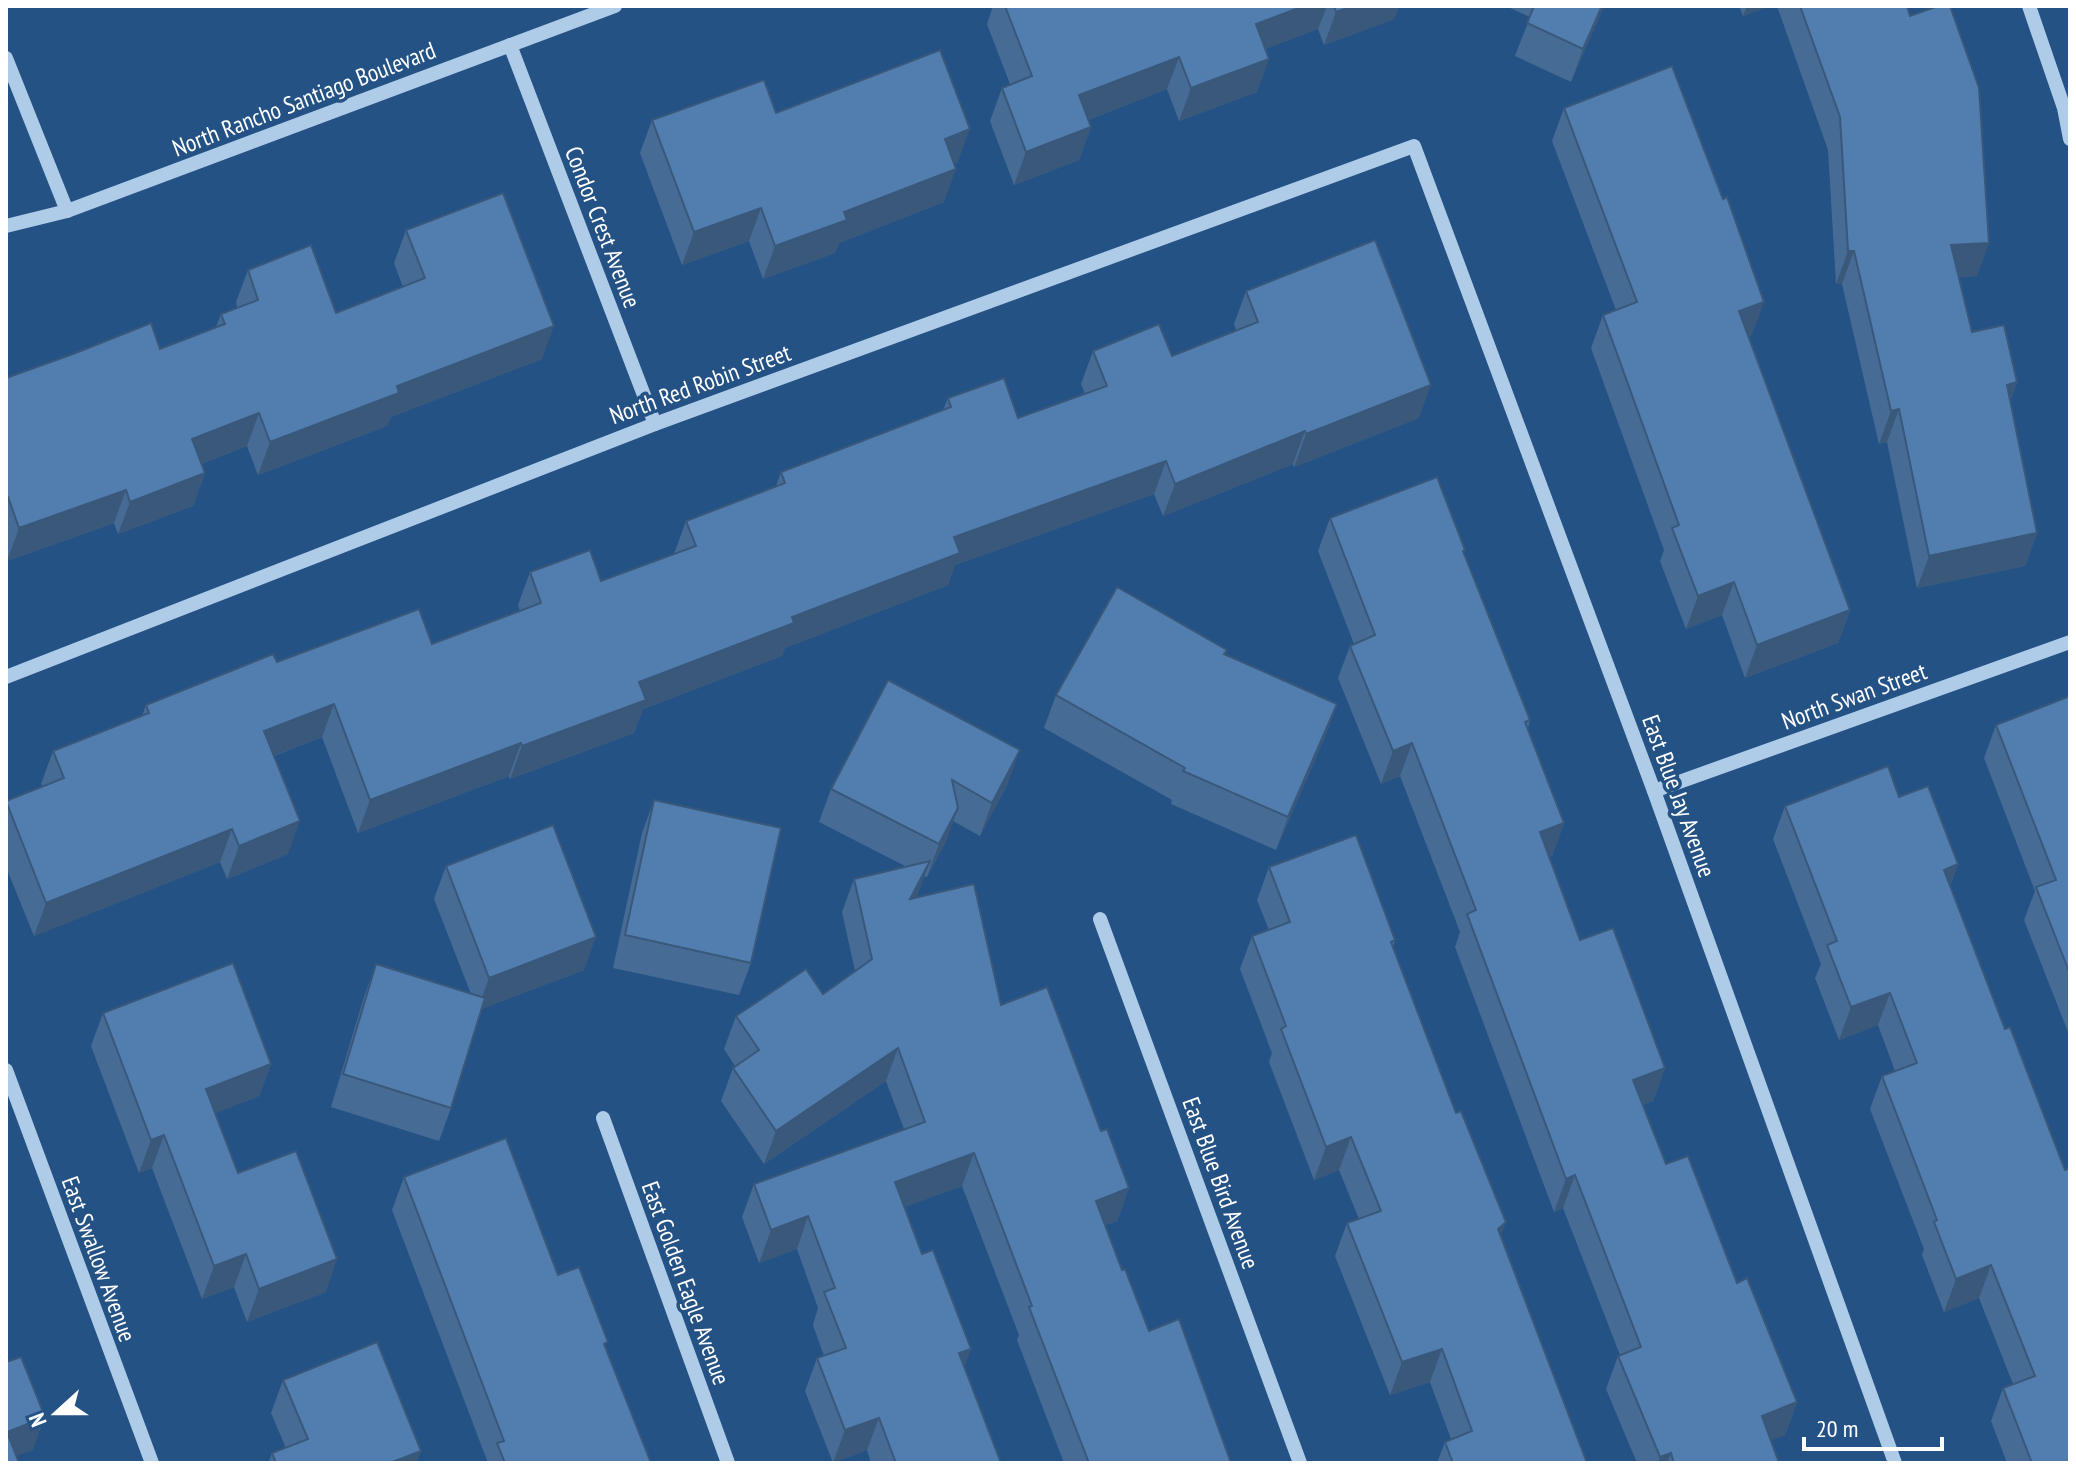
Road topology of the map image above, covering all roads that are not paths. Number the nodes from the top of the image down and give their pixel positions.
1 (615, 6) edge
2 (2029, 6) edge
3 (510, 45) junction
4 (6, 58) edge
5 (2070, 139) edge
6 (1414, 146) joint
7 (67, 211) junction
8 (6, 226) edge
9 (655, 424) junction
10 (2070, 642) edge
11 (6, 677) edge
12 (1654, 791) junction
13 (1100, 919) dead end
14 (6, 1070) edge
15 (603, 1118) dead end
16 (152, 1463) edge
17 (728, 1463) edge
18 (1300, 1463) edge
19 (1895, 1463) edge

1 - 3 street, North Rancho Santiago Boulevard
2 - 5 street
3 - 7 street, North Rancho Santiago Boulevard
3 - 9 street, Condor Crest Avenue
4 - 7 street
6 - 9 street, North Red Robin Street
6 - 12 street, East Blue Jay Avenue
7 - 8 street, North Rancho Santiago Boulevard
9 - 11 street, North Red Robin Street
10 - 12 street, North Swan Street
12 - 19 street, East Blue Jay Avenue
13 - 18 street, East Blue Bird Avenue
14 - 16 street, East Swallow Avenue
15 - 17 street, East Golden Eagle Avenue

